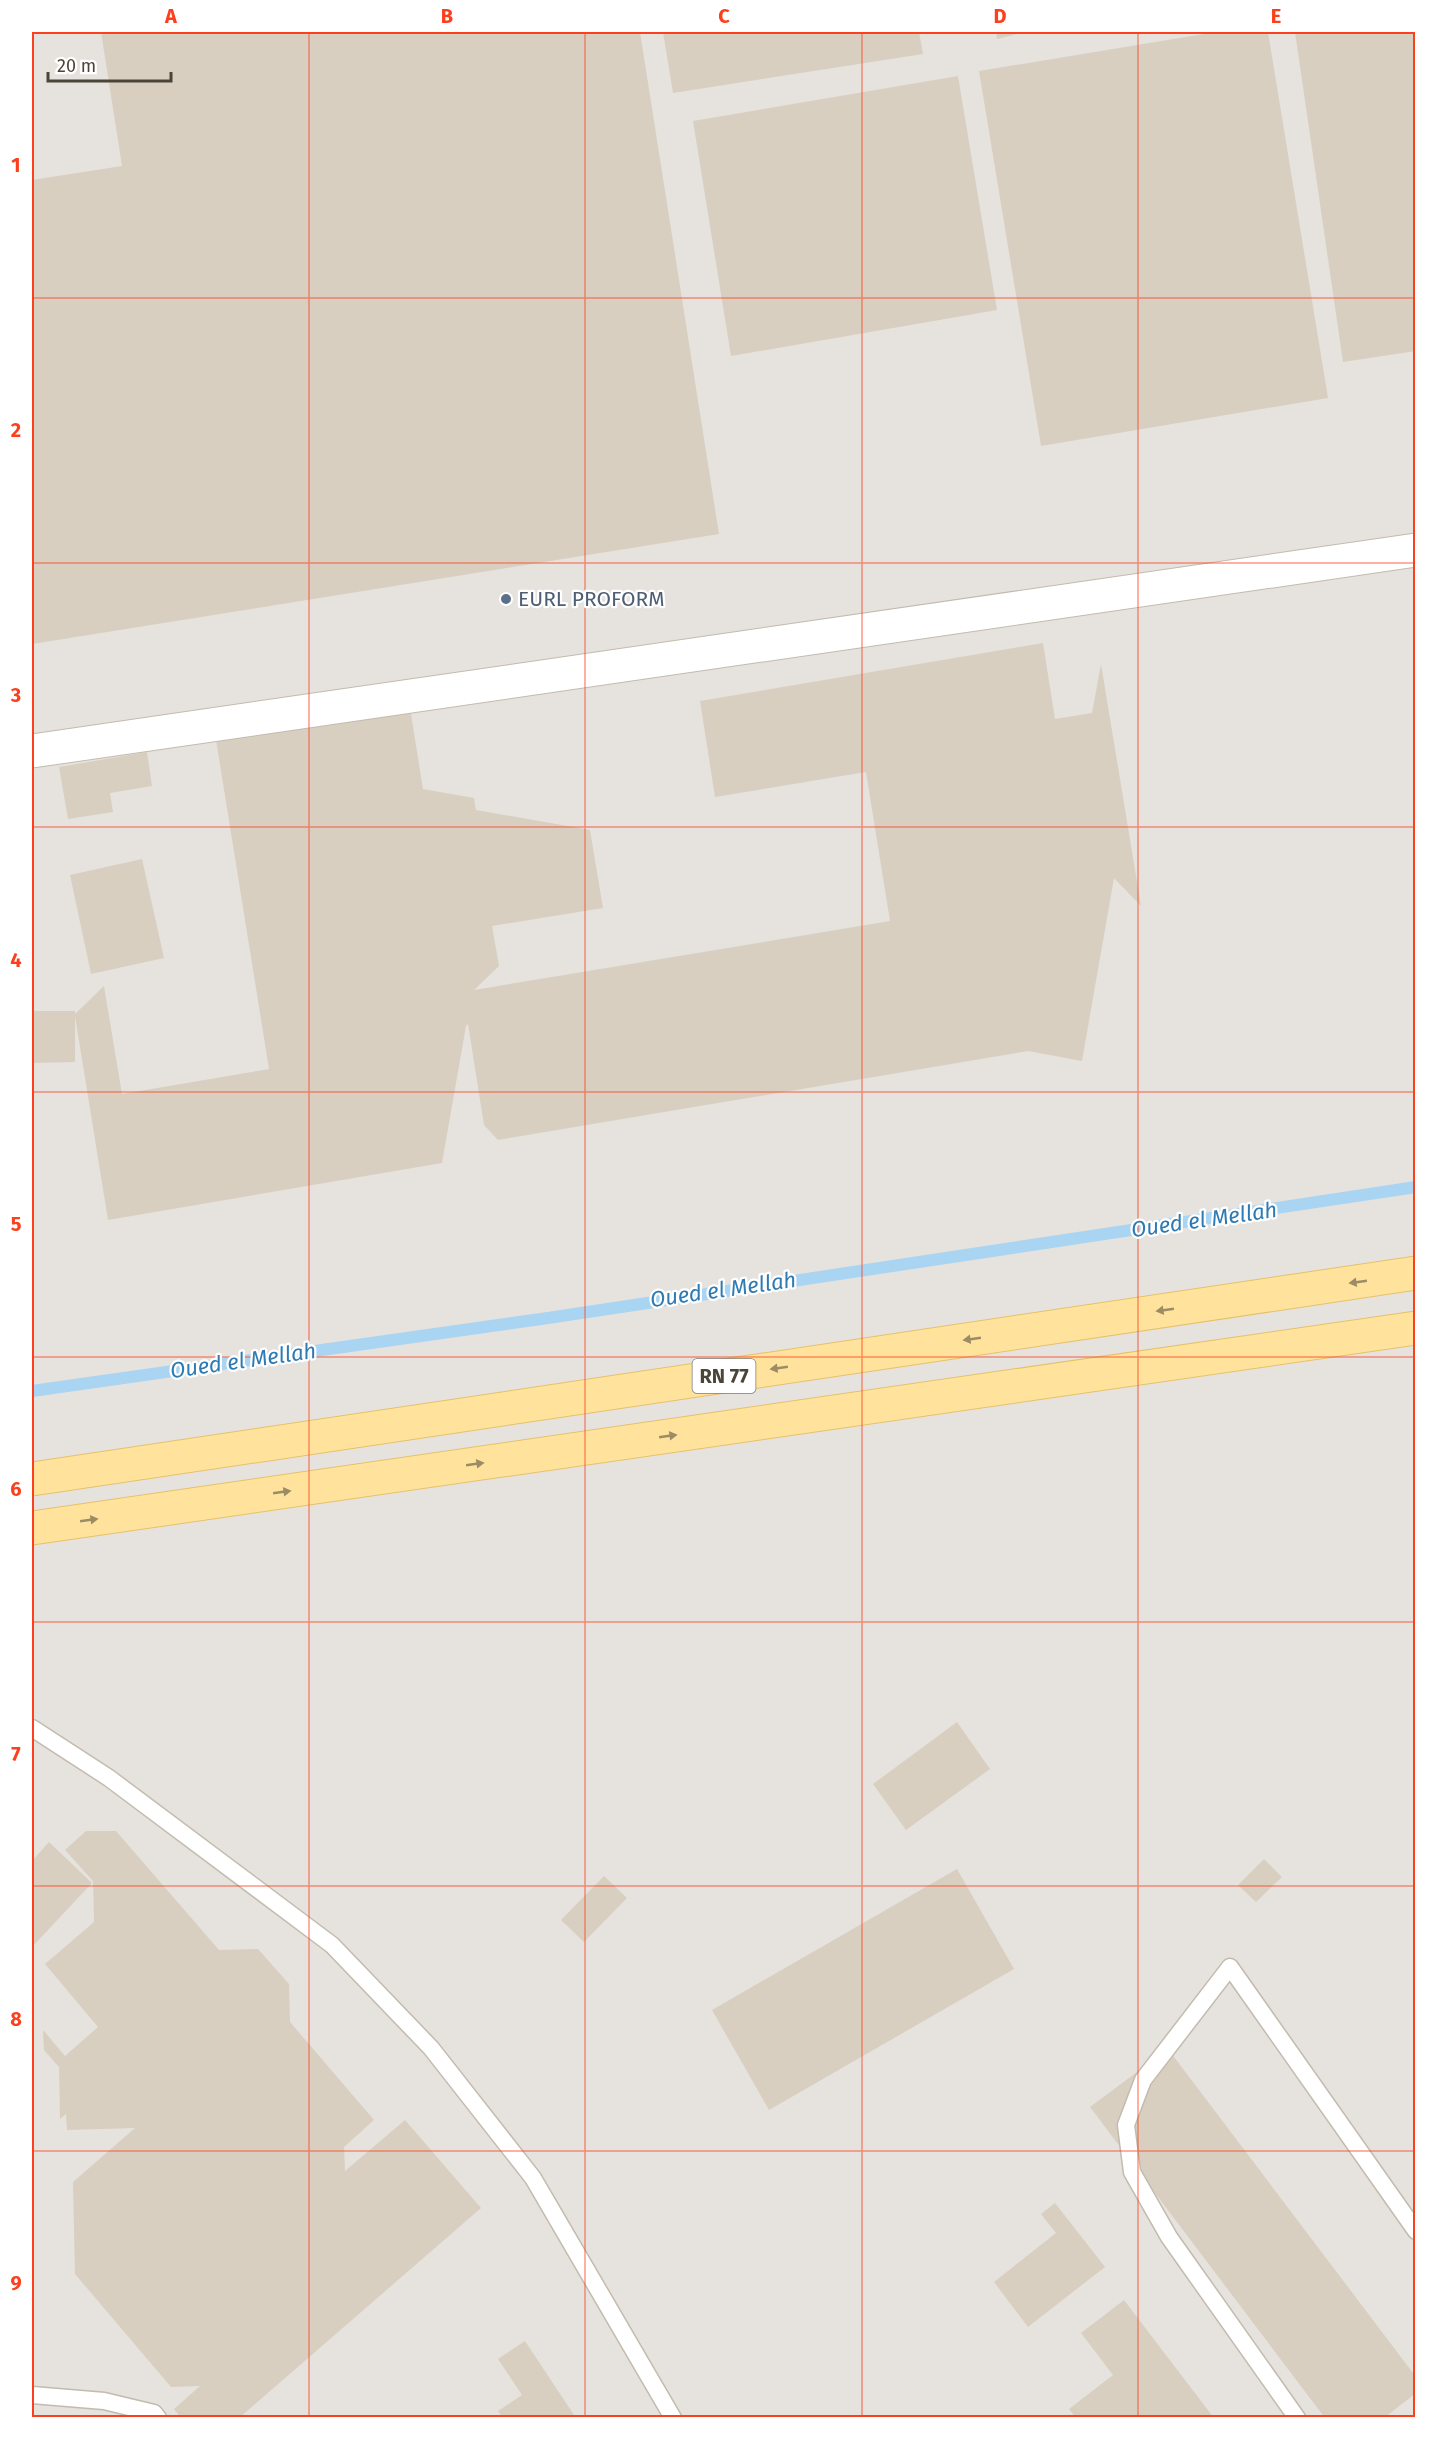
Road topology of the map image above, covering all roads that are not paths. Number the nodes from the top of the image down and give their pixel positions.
1 (1416, 550) edge
2 (32, 752) edge
3 (1416, 1273) edge
4 (1416, 1328) edge
5 (32, 1479) edge
6 (32, 1528) edge
7 (32, 1728) edge
8 (1416, 2231) edge
9 (32, 2395) edge
10 (158, 2418) edge
11 (673, 2418) edge
12 (1297, 2418) edge

1 - 2 street
3 -> 5 main road, RN 77
6 -> 4 main road, RN 77
7 - 11 lane
8 - 12 lane
9 - 10 lane

